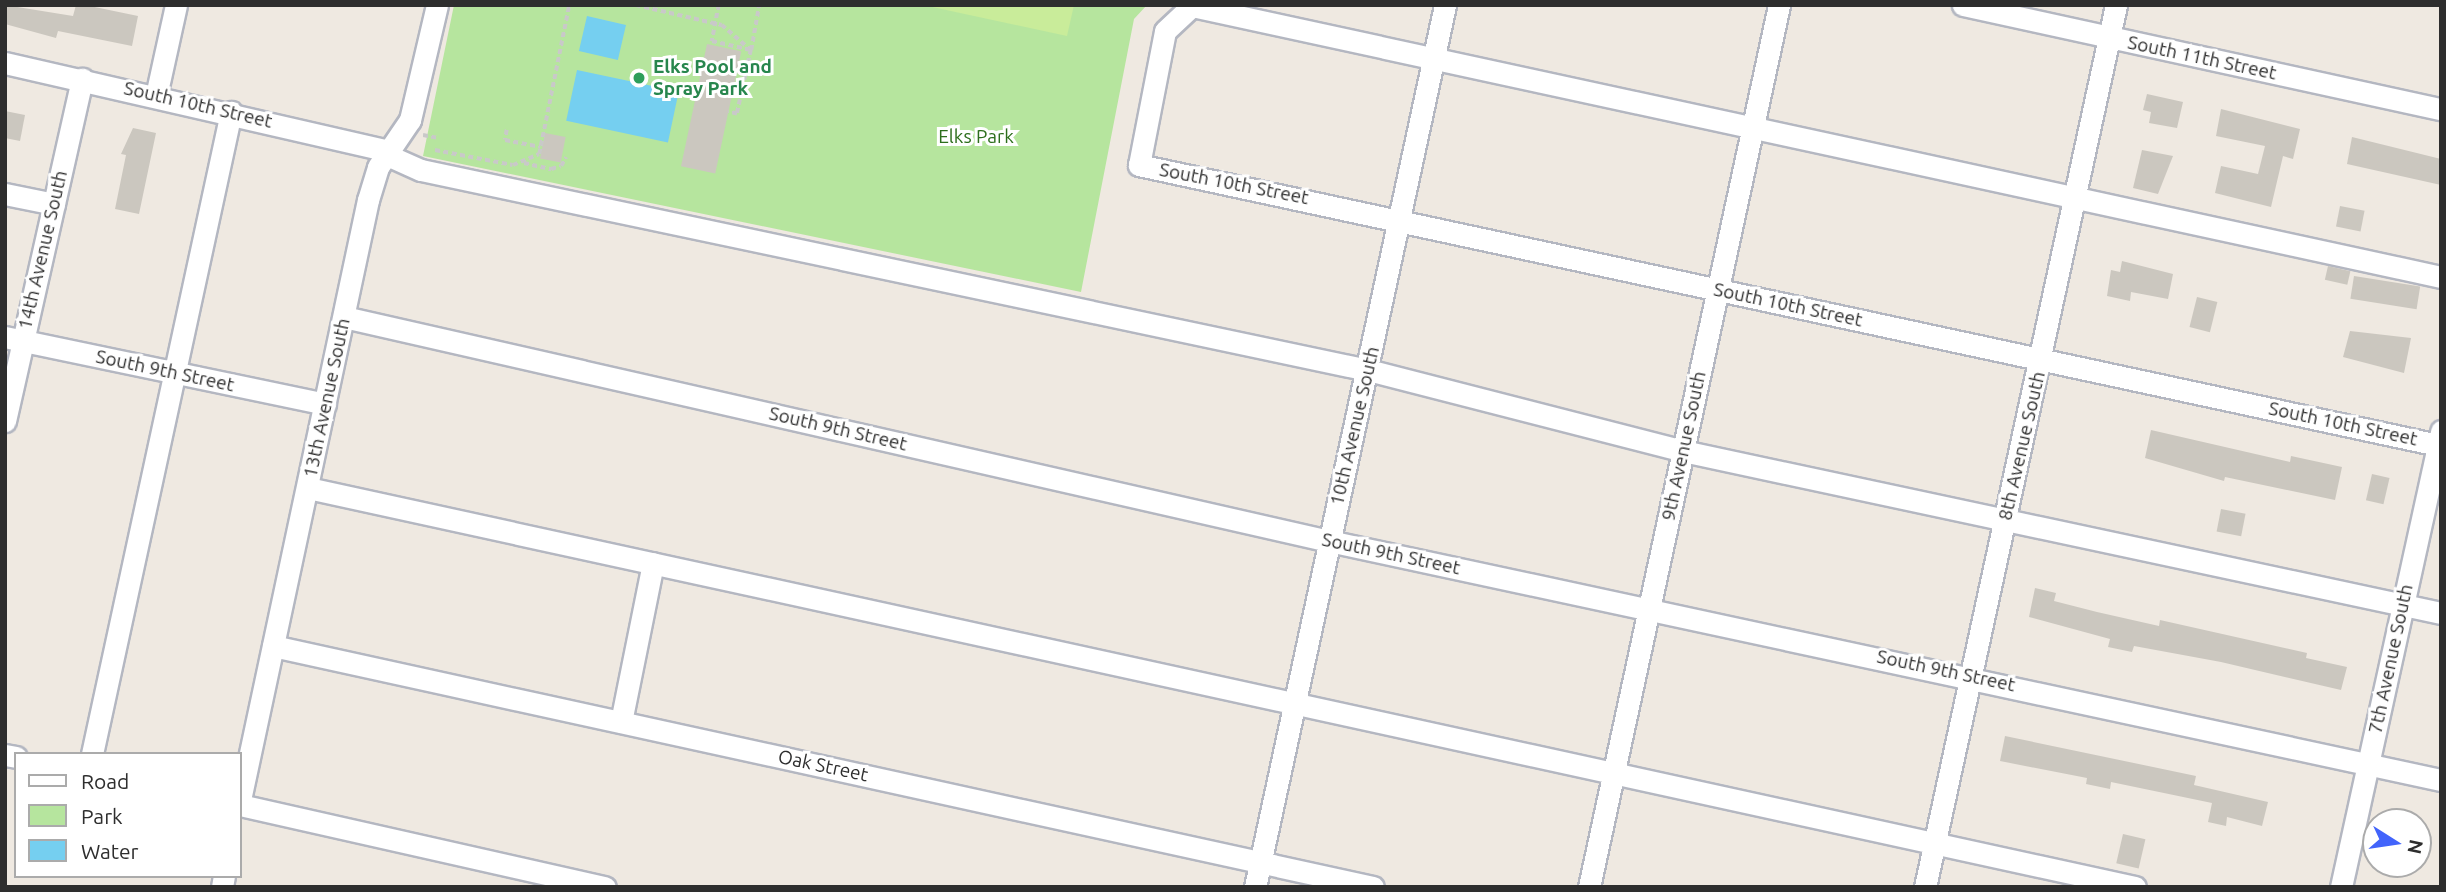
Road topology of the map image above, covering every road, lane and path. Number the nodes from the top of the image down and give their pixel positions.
1 (176, 5) edge
2 (437, 5) edge
3 (569, 5) edge
4 (636, 5) edge
5 (719, 5) edge
6 (760, 5) edge
7 (1445, 5) edge
8 (1779, 5) edge
9 (1963, 5) edge
10 (2116, 5) edge
11 (662, 8) edge
12 (716, 23) junction
13 (2109, 37) junction
14 (751, 50) junction
15 (1433, 61) junction
16 (5, 63) edge
17 (737, 71) dead end
18 (746, 73) junction
19 (82, 79) junction
20 (156, 96) junction
21 (2441, 109) edge
22 (231, 112) junction
23 (728, 112) dead end
24 (507, 130) dead end
25 (1753, 130) junction
26 (540, 147) junction
27 (435, 150) dead end
28 (388, 153) junction
29 (566, 157) dead end
30 (522, 163) junction
31 (5, 194) edge
32 (2075, 198) junction
33 (54, 204) junction
34 (1400, 218) junction
35 (2441, 277) edge
36 (1718, 290) junction
37 (344, 317) junction
38 (13, 339) edge
39 (2042, 359) junction
40 (1368, 370) junction
41 (173, 372) junction
42 (325, 404) junction
43 (5, 421) edge
44 (2439, 438) edge
45 (1683, 451) junction
46 (308, 488) junction
47 (2005, 520) junction
48 (1329, 541) junction
49 (653, 563) junction
50 (2403, 605) junction
51 (1648, 611) junction
52 (2441, 613) edge
53 (273, 646) junction
54 (1970, 675) junction
55 (1295, 702) junction
56 (621, 722) junction
57 (92, 752) edge
58 (2368, 764) junction
59 (1614, 772) junction
60 (2441, 780) edge
61 (242, 793) edge
62 (242, 803) edge
63 (1934, 845) junction
64 (1261, 862) junction
65 (605, 887) edge
66 (1255, 887) edge
67 (1373, 887) edge
68 (1589, 887) edge
69 (1925, 887) edge
70 (2135, 887) edge
71 (2341, 887) edge

1 - 20 street
2 - 28 street, 13th Avenue South
3 - 26 path
4 - 11 path
5 - 12 path
6 - 14 path
7 - 15 street, 10th Avenue South
8 - 25 street, 9th Avenue South
9 - 13 street, South 11th Street
10 - 13 street, 8th Avenue South
11 - 12 path
12 - 14 path
12 - 14 path
13 - 21 street, South 11th Street
13 - 32 street, 8th Avenue South
14 - 18 path
15 - 25 street
15 - 34 street, 10th Avenue South
15 - 34 street, South 10th Street
16 - 19 street, South 10th Street
17 - 18 path
18 - 23 path
19 - 20 street, South 10th Street
19 - 33 street, 14th Avenue South
20 - 22 street, South 10th Street
22 - 28 street, South 10th Street
22 - 41 street
24 - 26 path
25 - 32 street
25 - 36 street, 9th Avenue South
26 - 30 path
27 - 30 path
28 - 37 street, 13th Avenue South
28 - 40 street, South 10th Street
29 - 30 path
31 - 33 street
32 - 35 street
32 - 39 street, 8th Avenue South
33 - 38 street, 14th Avenue South
34 - 36 street, South 10th Street
34 - 40 street, 10th Avenue South
36 - 39 street, South 10th Street
36 - 45 street, 9th Avenue South
37 - 42 street, 13th Avenue South
37 - 48 street, South 9th Street
38 - 41 street, South 9th Street
38 - 43 street, 14th Avenue South
39 - 44 street, South 10th Street
39 - 47 street, 8th Avenue South
40 - 45 street, South 10th Street
40 - 48 street, 10th Avenue South
41 - 42 street, South 9th Street
41 - 57 street
42 - 46 street, 13th Avenue South
44 - 50 street, 7th Avenue South
45 - 47 street, South 10th Street
45 - 51 street, 9th Avenue South
46 - 49 street
46 - 53 street, 13th Avenue South
47 - 50 street, South 10th Street
47 - 54 street, 8th Avenue South
48 - 51 street, South 9th Street
48 - 55 street, 10th Avenue South
49 - 55 street
49 - 56 street
50 - 52 street, South 10th Street
50 - 58 street, 7th Avenue South
51 - 54 street, South 9th Street
51 - 59 street, 9th Avenue South
53 - 56 street, Oak Street
53 - 61 street, 13th Avenue South
54 - 58 street, South 9th Street
54 - 63 street, 8th Avenue South
55 - 59 street
55 - 64 street, 10th Avenue South
56 - 64 street, Oak Street
58 - 60 street, South 9th Street
58 - 71 street, 7th Avenue South
59 - 63 street
59 - 68 street, 9th Avenue South
62 - 65 street
63 - 69 street, 8th Avenue South
63 - 70 street
64 - 66 street, 10th Avenue South
64 - 67 street, Oak Street

